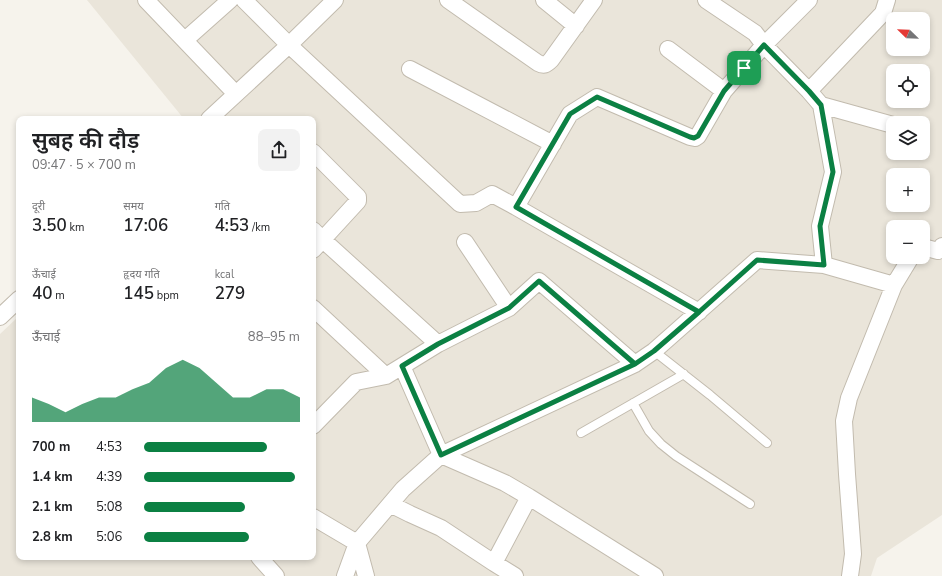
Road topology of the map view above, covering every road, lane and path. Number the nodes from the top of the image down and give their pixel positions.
1 (146, 0) edge
2 (230, 0) edge
3 (244, 0) edge
4 (335, 0) edge
5 (448, 0) edge
6 (544, 0) edge
7 (594, 0) edge
8 (706, 0) edge
9 (809, 0) edge
10 (887, 0) edge
11 (576, 26) junction
12 (185, 40) junction
13 (289, 45) junction
14 (764, 45) junction
15 (668, 49) dead end
16 (410, 69) dead end
17 (724, 91) junction
18 (809, 91) junction
19 (236, 94) junction
20 (821, 105) junction
21 (212, 116) edge
22 (886, 123) edge
23 (552, 144) junction
24 (316, 155) edge
25 (516, 207) junction
26 (316, 240) edge
27 (465, 242) dead end
28 (942, 246) edge
29 (930, 249) edge
30 (907, 264) edge
31 (824, 265) junction
32 (894, 285) junction
33 (16, 302) edge
34 (509, 308) junction
35 (316, 311) edge
36 (699, 312) junction
37 (0, 317) edge
38 (438, 344) junction
39 (654, 351) junction
40 (635, 364) junction
41 (402, 366) junction
42 (684, 374) junction
43 (386, 376) junction
44 (633, 403) junction
45 (316, 423) edge
46 (581, 433) dead end
47 (767, 443) dead end
48 (441, 455) junction
49 (529, 497) junction
50 (390, 504) junction
51 (750, 504) dead end
52 (316, 519) edge
53 (357, 543) junction
54 (262, 560) edge
55 (494, 564) junction
56 (276, 576) edge
57 (345, 576) edge
58 (366, 576) edge
59 (515, 576) edge
60 (653, 576) edge
61 (850, 576) edge

1 - 12 street
2 - 12 street
3 - 13 street
4 - 13 street
5 - 11 street
6 - 11 street
7 - 11 street
8 - 14 street
9 - 14 street
10 - 18 street
12 - 19 street
13 - 19 street
13 - 25 street
14 - 17 street
14 - 18 street
15 - 17 street
16 - 23 street
17 - 23 street
18 - 20 street
19 - 21 street
20 - 22 street
20 - 31 street
23 - 25 street
24 - 26 street
25 - 36 street
26 - 38 street
27 - 34 street
28 - 29 street
30 - 32 street
31 - 32 street
31 - 36 street
32 - 61 street
33 - 37 street
34 - 38 street
34 - 40 street
35 - 43 street
36 - 39 street
38 - 41 street
39 - 40 street
39 - 42 lane
40 - 48 street
41 - 43 street
41 - 48 street
42 - 44 lane
42 - 47 lane
43 - 45 street
44 - 46 lane
44 - 51 lane
48 - 49 street
48 - 50 street
49 - 55 street
49 - 60 street
50 - 53 street
50 - 55 street
52 - 53 street
53 - 57 street
53 - 58 street
54 - 56 street
55 - 59 street

